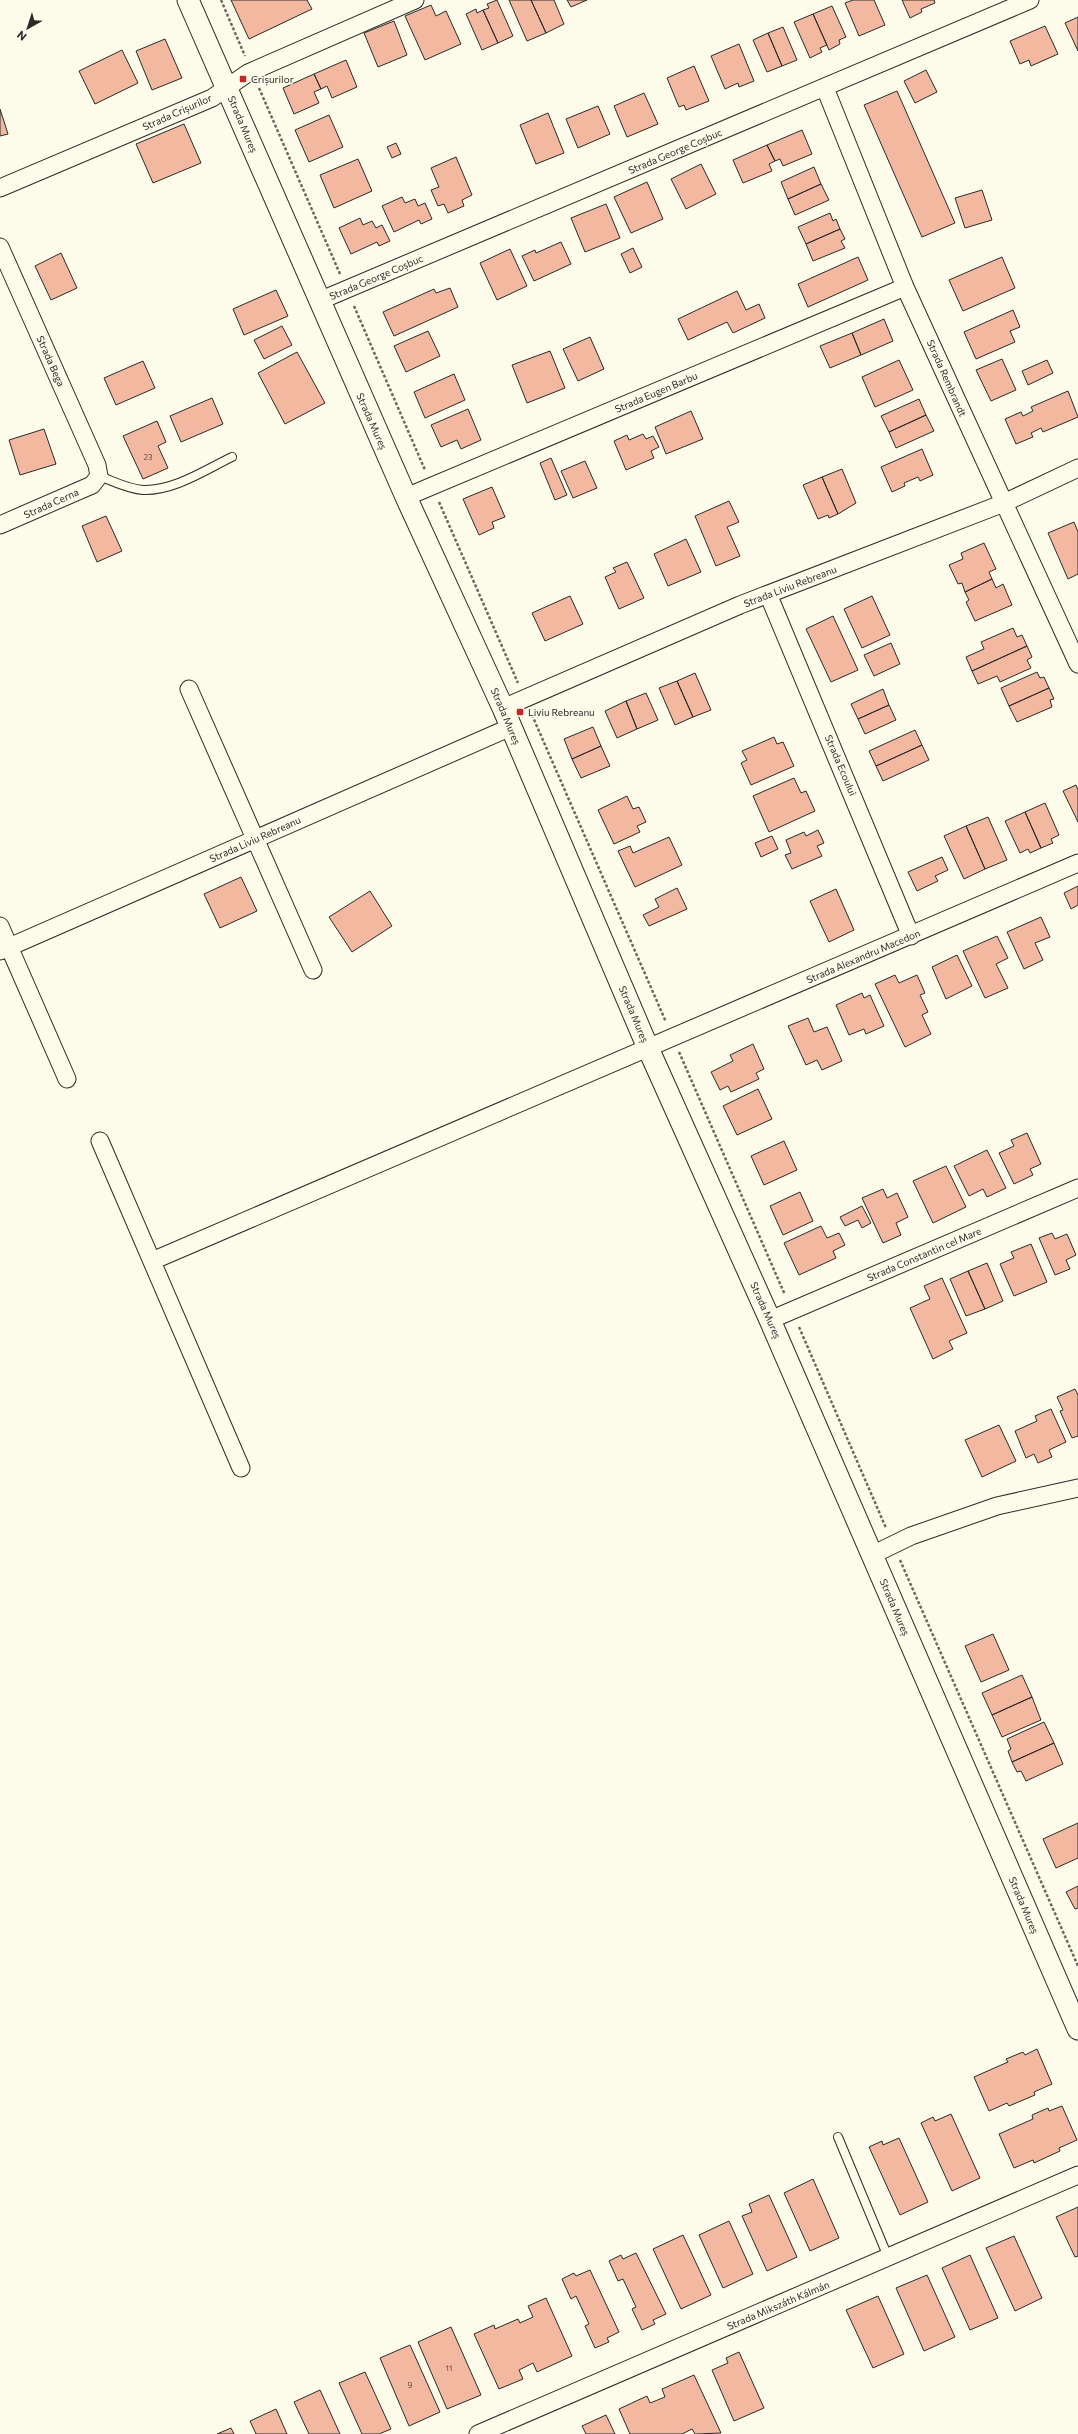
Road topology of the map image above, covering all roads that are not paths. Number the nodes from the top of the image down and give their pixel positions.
1 (188, 0) edge
2 (415, 0) edge
3 (1030, 0) edge
4 (227, 86) junction
5 (825, 88) junction
6 (0, 188) edge
7 (0, 247) edge
8 (905, 287) junction
9 (319, 301) junction
10 (232, 457) dead end
11 (1078, 469) edge
12 (99, 476) junction
13 (406, 497) junction
14 (1004, 503) junction
15 (0, 525) edge
16 (768, 594) junction
17 (1078, 664) edge
18 (189, 689) dead end
19 (503, 708) junction
20 (511, 728) junction
21 (255, 839) junction
22 (1078, 863) edge
23 (0, 926) edge
24 (911, 936) junction
25 (5, 949) edge
26 (313, 970) dead end
27 (648, 1048) junction
28 (67, 1079) dead end
29 (100, 1141) dead end
30 (1078, 1188) edge
31 (152, 1261) junction
32 (770, 1320) junction
33 (241, 1468) dead end
34 (1078, 1488) edge
35 (872, 1555) junction
36 (1078, 2030) edge
37 (838, 2137) dead end
38 (1078, 2175) edge
39 (888, 2258) junction
40 (478, 2434) edge

1 - 4 street, Strada Mureș
2 - 4 street, Strada Crișurilor
3 - 5 street, Strada George Coșbuc
4 - 6 street, Strada Crișurilor
4 - 9 street, Strada Mureș
5 - 8 street, Strada Rembrandt
5 - 9 street, Strada George Coșbuc
7 - 12 street, Strada Bega
8 - 13 street, Strada Eugen Barbu
8 - 14 street, Strada Rembrandt
9 - 13 street, Strada Mureș
10 - 12 lane
11 - 14 street, Strada Liviu Rebreanu
12 - 15 street, Strada Cerna
13 - 19 street, Strada Mureș
14 - 16 street, Strada Liviu Rebreanu
14 - 17 street, Strada Rembrandt
16 - 19 street, Strada Liviu Rebreanu
16 - 24 street, Strada Ecoului
18 - 21 street
19 - 20 street, Strada Mureș
20 - 21 street, Strada Liviu Rebreanu
20 - 27 street, Strada Mureș
21 - 25 street, Strada Liviu Rebreanu
21 - 26 street
22 - 24 street, Strada Alexandru Macedon
23 - 25 street
24 - 27 street, Strada Alexandru Macedon
25 - 28 street
27 - 31 street, Strada Alexandru Macedon
27 - 32 street, Strada Mureș
29 - 31 street
30 - 32 street, Strada Constantin cel Mare
31 - 33 street
32 - 35 street, Strada Mureș
34 - 35 street
35 - 36 street, Strada Mureș
37 - 39 lane
38 - 39 street, Strada Mikszáth Kálmán
39 - 40 street, Strada Mikszáth Kálmán

